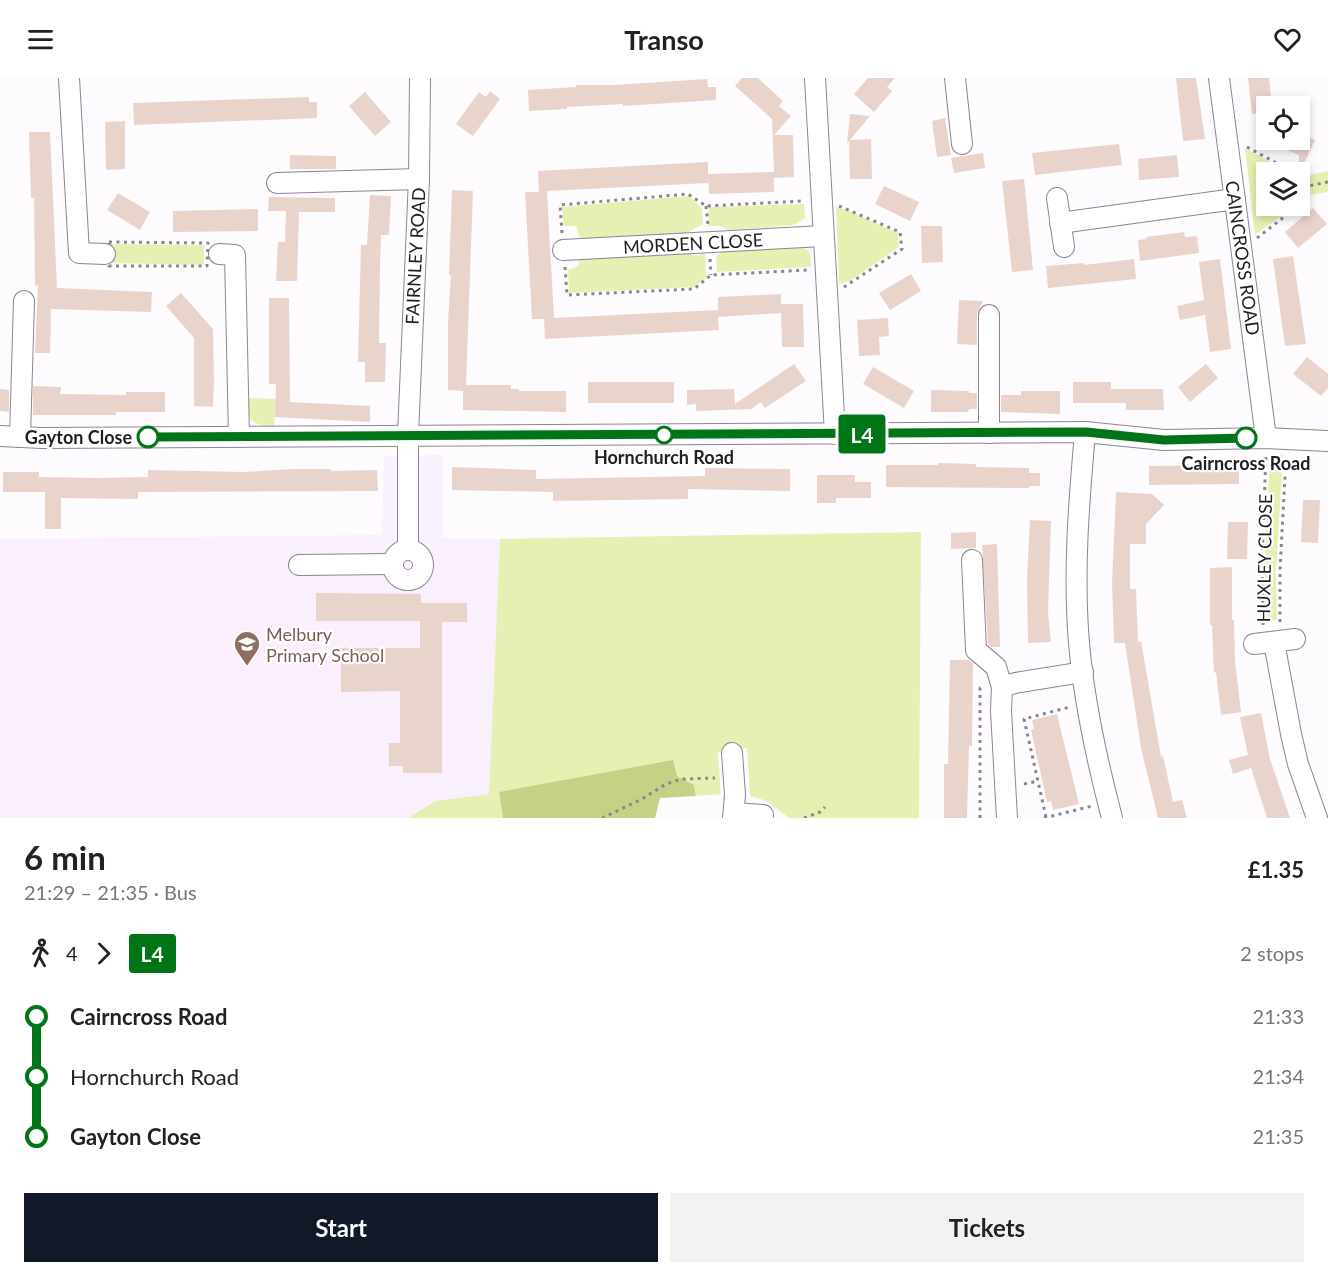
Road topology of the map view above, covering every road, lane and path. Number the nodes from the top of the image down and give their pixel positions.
1 (69, 78) edge
2 (420, 78) edge
3 (815, 78) edge
4 (955, 78) edge
5 (1219, 78) edge
6 (962, 144) dead end
7 (1228, 147) junction
8 (1274, 162) edge
9 (419, 179) junction
10 (1328, 182) edge
11 (277, 183) dead end
12 (1310, 186) edge
13 (1057, 198) dead end
14 (821, 200) junction
15 (1234, 200) junction
16 (1285, 216) edge
17 (1060, 223) junction
18 (823, 236) junction
19 (1241, 243) junction
20 (1064, 247) dead end
21 (213, 249) junction
22 (563, 250) dead end
23 (105, 254) dead end
24 (827, 297) junction
25 (24, 302) dead end
26 (989, 315) dead end
27 (1086, 432) junction
28 (989, 433) junction
29 (835, 434) junction
30 (408, 435) junction
31 (0, 436) edge
32 (20, 437) junction
33 (239, 437) junction
34 (1266, 438) junction
35 (1288, 438) junction
36 (1328, 441) edge
37 (408, 550) junction
38 (972, 560) dead end
39 (393, 564) junction
40 (300, 565) dead end
41 (1274, 642) junction
42 (1083, 672) junction
43 (1002, 687) junction
44 (1086, 703) junction
45 (732, 753) dead end
46 (734, 780) junction
47 (1038, 781) junction
48 (1024, 784) dead end
49 (825, 807) dead end
50 (1110, 810) edge
51 (763, 815) dead end
52 (734, 816) edge
53 (602, 818) edge
54 (804, 818) edge
55 (980, 818) edge
56 (1007, 818) edge
57 (1045, 818) edge
58 (1317, 818) edge

1 - 23 street
2 - 9 street, FAIRNLEY ROAD
3 - 14 street
4 - 6 street
5 - 7 street, CAINCROSS ROAD
7 - 8 path
7 - 15 street, CAINCROSS ROAD
9 - 11 street
9 - 30 street, FAIRNLEY ROAD
10 - 12 path
13 - 17 street
14 - 18 street
14 - 24 path
15 - 17 street
15 - 19 street, CAINCROSS ROAD
16 - 19 path
17 - 20 street
18 - 22 street, MORDEN CLOSE
18 - 24 street
19 - 34 street, CAINCROSS ROAD
21 - 21 path
21 - 33 street
24 - 29 street
25 - 32 street
26 - 28 street
27 - 28 street
27 - 34 street
27 - 42 street
28 - 29 street
29 - 30 street
30 - 33 street
30 - 37 street, FAIRNLEY ROAD
31 - 32 street
32 - 33 street
34 - 35 street
34 - 41 path, HUXLEY CLOSE
35 - 36 street
35 - 41 path, HUXLEY CLOSE
37 - 39 street
37 - 39 street
38 - 43 street
39 - 40 street
41 - 58 street, HUXLEY CLOSE
42 - 43 street
42 - 44 street
43 - 55 path
43 - 56 street
44 - 47 path
44 - 50 street
45 - 46 street
46 - 52 street
46 - 53 path
47 - 48 path
47 - 57 path
49 - 54 path
50 - 57 path
51 - 52 street

